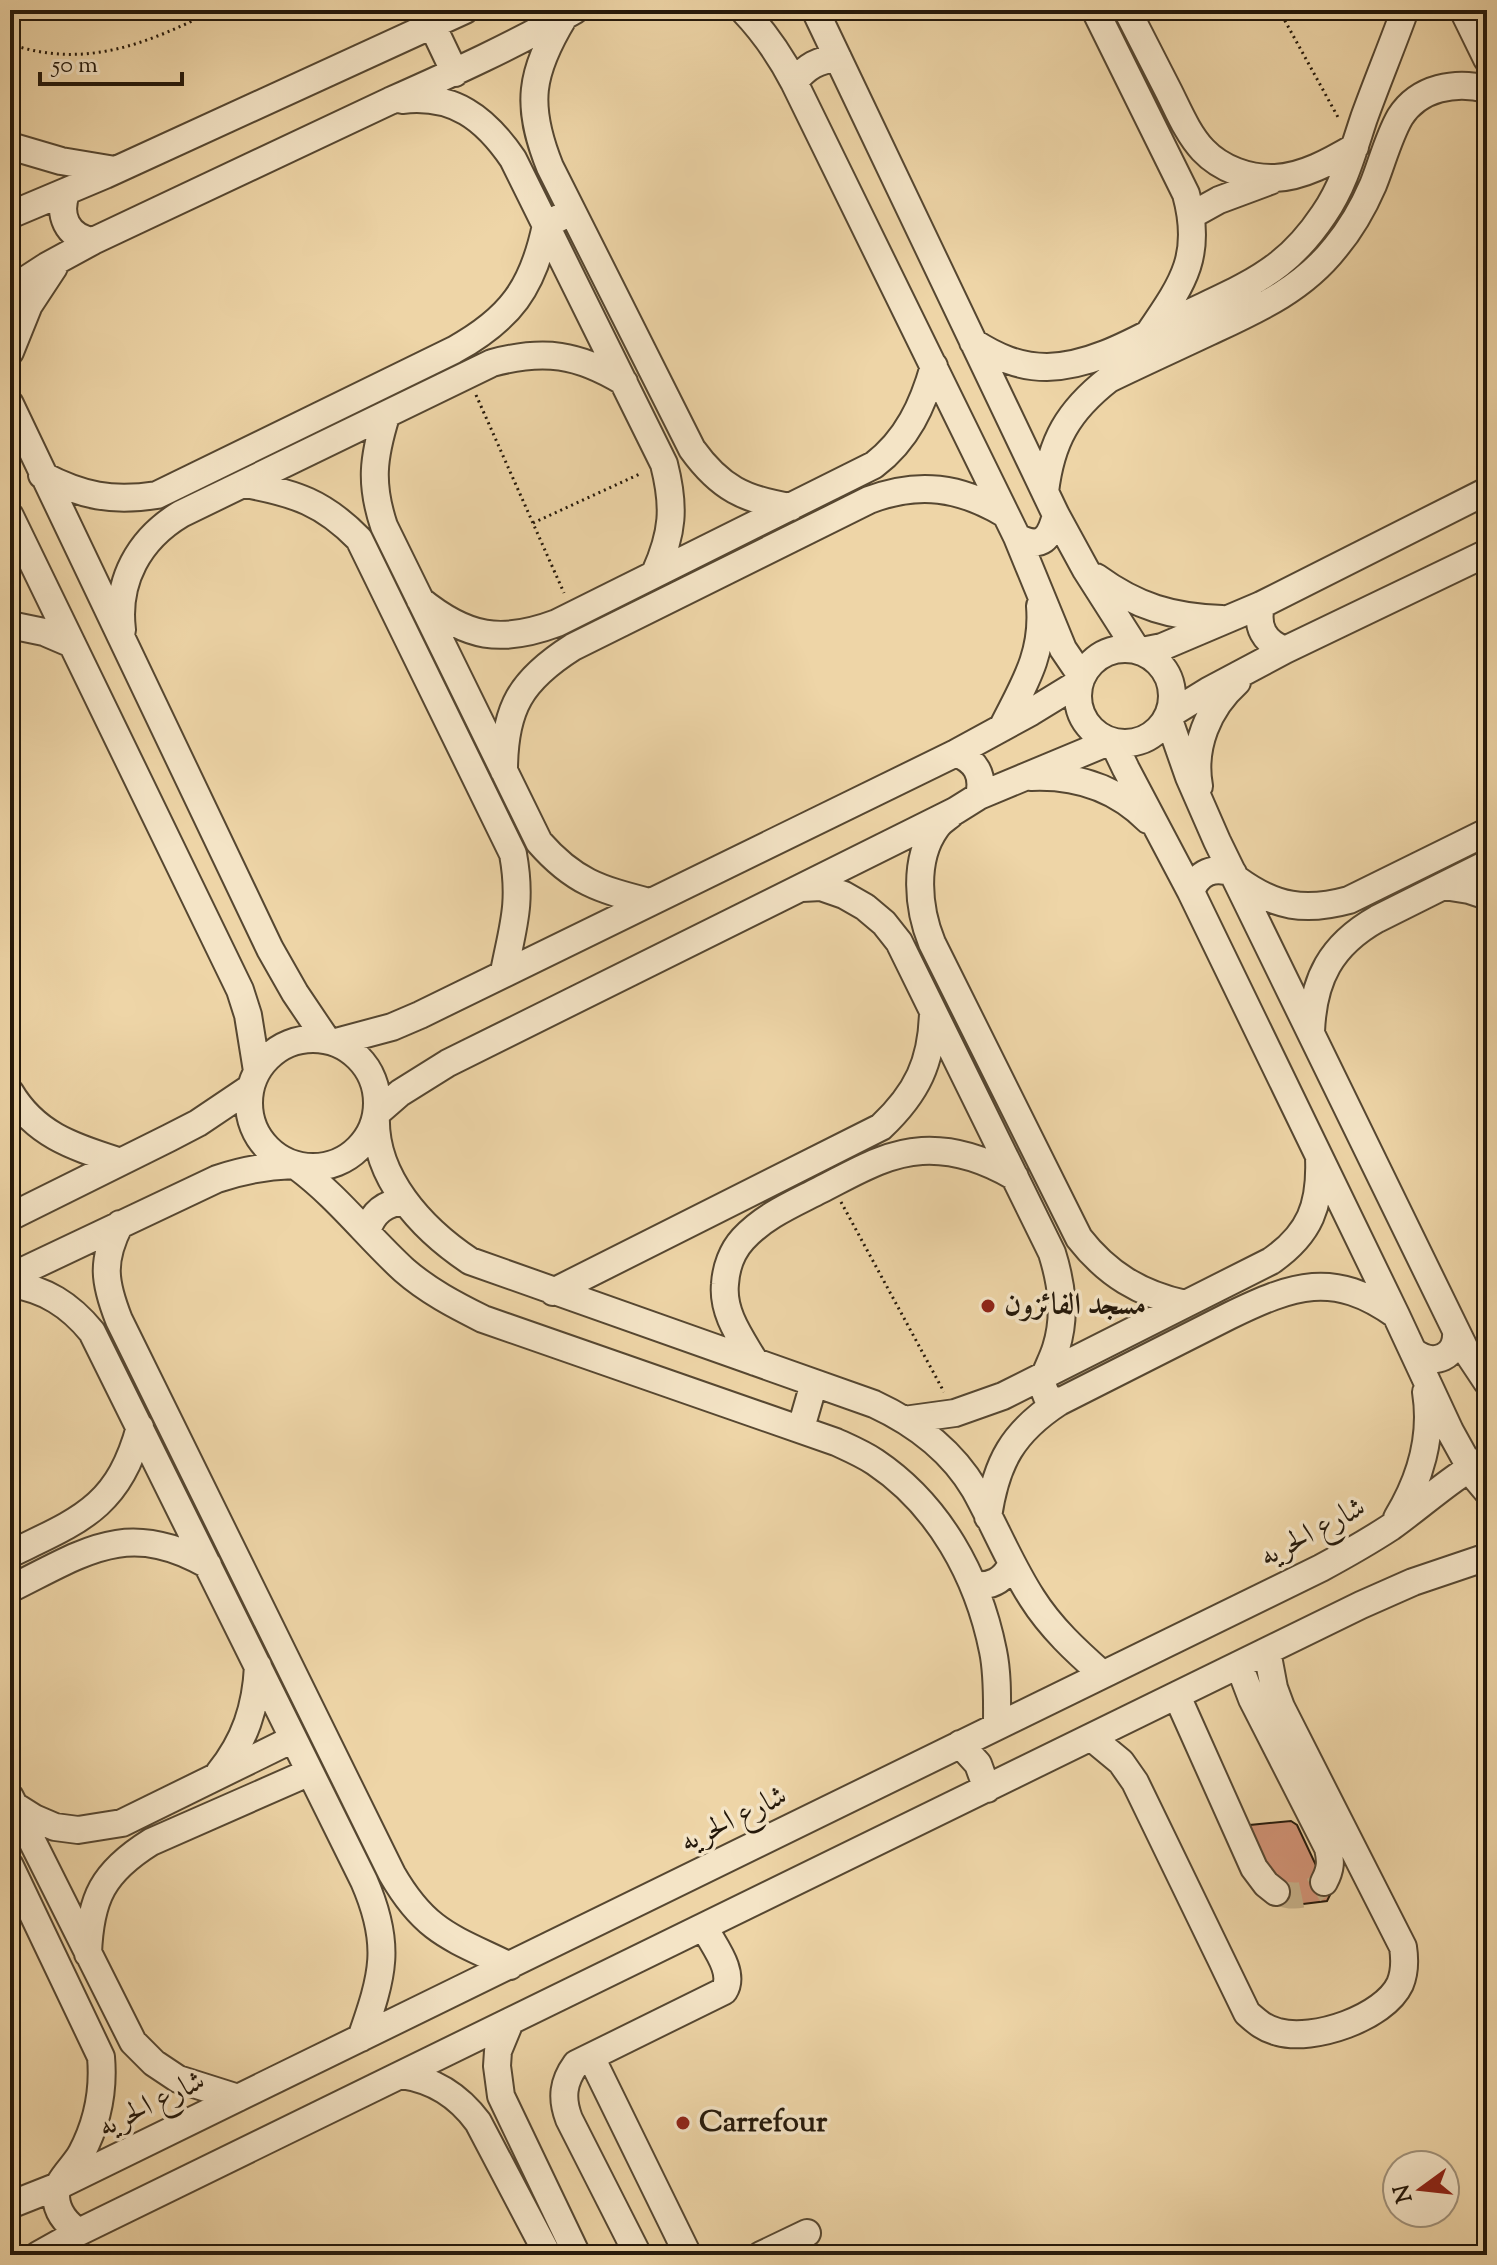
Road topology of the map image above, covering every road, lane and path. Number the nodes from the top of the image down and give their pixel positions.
1 (215, 10) edge
2 (743, 10) edge
3 (815, 10) edge
4 (1095, 10) edge
5 (1127, 10) edge
6 (1279, 10) edge
7 (1405, 10) edge
8 (1463, 10) edge
9 (462, 11) edge
10 (570, 13) edge
11 (429, 18) edge
12 (10, 44) edge
13 (838, 58) junction
14 (1487, 59) edge
15 (455, 73) junction
16 (794, 82) junction
17 (1487, 89) edge
18 (391, 101) junction
19 (1364, 119) junction
20 (1188, 129) junction
21 (1391, 135) junction
22 (1161, 143) junction
23 (10, 146) edge
24 (1355, 147) junction
25 (115, 170) junction
26 (1277, 178) junction
27 (67, 191) junction
28 (572, 211) junction
29 (10, 215) edge
30 (1192, 215) junction
31 (546, 225) junction
32 (93, 241) junction
33 (63, 257) junction
34 (10, 290) edge
35 (1149, 333) junction
36 (481, 335) junction
37 (973, 342) junction
38 (10, 352) edge
39 (492, 363) junction
40 (934, 366) junction
41 (1103, 368) junction
42 (467, 375) junction
43 (624, 382) junction
44 (10, 404) edge
45 (386, 416) junction
46 (692, 449) junction
47 (664, 464) junction
48 (874, 465) junction
49 (42, 475) junction
50 (245, 484) junction
51 (1487, 491) edge
52 (888, 493) junction
53 (157, 495) junction
54 (1050, 503) junction
55 (791, 507) junction
56 (10, 516) edge
57 (168, 522) junction
58 (533, 523) junction
59 (384, 526) junction
60 (1011, 526) junction
61 (359, 539) junction
62 (1487, 553) edge
63 (1086, 570) junction
64 (655, 573) junction
65 (1039, 594) junction
66 (420, 600) junction
67 (1261, 605) junction
68 (573, 615) junction
69 (1226, 620) junction
70 (10, 625) edge
71 (531, 633) junction
72 (123, 641) junction
73 (72, 644) junction
74 (1140, 650) junction
75 (1285, 650) junction
76 (547, 663) junction
77 (1250, 669) junction
78 (1081, 680) junction
79 (1168, 716) junction
80 (1002, 728) junction
81 (1112, 741) junction
82 (956, 753) junction
83 (504, 771) junction
84 (1024, 778) junction
85 (979, 796) junction
86 (1203, 809) junction
87 (955, 811) junction
88 (1158, 829) junction
89 (1487, 832) edge
90 (539, 842) junction
91 (513, 854) junction
92 (1487, 864) edge
93 (1235, 875) junction
94 (1444, 886) junction
95 (802, 888) junction
96 (1191, 892) junction
97 (1487, 896) edge
98 (1349, 900) junction
99 (649, 902) junction
100 (926, 927) junction
101 (1362, 928) junction
102 (899, 942) junction
103 (270, 949) junction
104 (229, 967) junction
105 (504, 972) junction
106 (933, 1009) junction
107 (1311, 1032) junction
108 (331, 1041) junction
109 (253, 1079) junction
110 (11, 1098) edge
111 (377, 1114) junction
112 (881, 1127) junction
113 (1318, 1154) junction
114 (896, 1155) junction
115 (121, 1162) junction
116 (296, 1165) junction
117 (1015, 1177) junction
118 (831, 1185) junction
119 (405, 1201) junction
120 (10, 1217) edge
121 (120, 1224) junction
122 (367, 1231) junction
123 (1079, 1238) junction
124 (1052, 1253) junction
125 (10, 1277) edge
126 (10, 1284) edge
127 (1216, 1289) junction
128 (553, 1292) junction
129 (1185, 1304) junction
130 (1396, 1315) junction
131 (1229, 1316) junction
132 (119, 1320) junction
133 (1456, 1331) junction
134 (92, 1332) junction
135 (755, 1362) junction
136 (1418, 1362) junction
137 (1045, 1375) junction
138 (1487, 1382) edge
139 (814, 1383) junction
140 (1059, 1402) junction
141 (955, 1413) junction
142 (904, 1420) junction
143 (140, 1427) junction
144 (801, 1428) junction
145 (1479, 1462) edge
146 (1487, 1491) edge
147 (988, 1517) junction
148 (76, 1522) junction
149 (1392, 1526) junction
150 (89, 1550) junction
151 (10, 1554) edge
152 (1487, 1557) edge
153 (1012, 1564) junction
154 (208, 1565) junction
155 (973, 1585) junction
156 (10, 1589) edge
157 (1267, 1651) junction
158 (1239, 1665) junction
159 (258, 1666) junction
160 (1102, 1674) junction
161 (1177, 1696) junction
162 (997, 1725) junction
163 (1092, 1738) junction
164 (293, 1739) junction
165 (960, 1744) junction
166 (310, 1772) junction
167 (216, 1777) junction
168 (987, 1789) junction
169 (12, 1801) edge
170 (10, 1866) edge
171 (1324, 1882) dead end
172 (402, 1892) junction
173 (1276, 1892) dead end
174 (375, 1906) junction
175 (704, 1927) junction
176 (88, 1954) junction
177 (510, 1966) junction
178 (510, 2022) junction
179 (361, 2038) junction
180 (133, 2042) junction
181 (101, 2057) junction
182 (591, 2057) junction
183 (401, 2075) junction
184 (238, 2098) junction
185 (58, 2186) junction
186 (10, 2205) edge
187 (79, 2232) junction
188 (807, 2233) dead end
189 (38, 2255) edge
190 (548, 2255) edge
191 (577, 2255) edge
192 (638, 2255) edge
193 (688, 2255) edge
194 (761, 2255) edge

1 - 12 path
2 - 16 street
3 - 13 street
4 - 22 street
5 - 20 street
6 - 24 path
7 - 19 street
8 - 14 street
9 - 11 street
10 - 15 street
10 - 28 street
11 - 15 street
11 - 25 street
13 - 16 street
13 - 37 street
15 - 18 street
16 - 40 street
17 - 21 street
18 - 31 street
18 - 32 street
19 - 21 street
19 - 24 street
20 - 22 street
20 - 26 street
21 - 41 street
22 - 30 street
23 - 25 street
24 - 26 street
24 - 35 street
25 - 27 street
26 - 30 street
27 - 29 street
27 - 32 street
28 - 31 street
28 - 46 street
30 - 35 street
31 - 36 street
31 - 43 street
32 - 33 street
33 - 34 street
33 - 38 street
35 - 41 street
36 - 39 street
36 - 53 street
37 - 41 street
37 - 54 street
39 - 42 street
39 - 43 street
40 - 48 street
40 - 60 street
41 - 54 street
42 - 45 street
42 - 58 path
43 - 47 street
44 - 49 street
45 - 50 street
45 - 59 street
46 - 47 street
46 - 55 street
47 - 58 path
47 - 64 street
48 - 52 street
48 - 55 street
49 - 53 street
49 - 72 street
50 - 57 street
50 - 61 street
51 - 67 street
52 - 60 street
52 - 76 street
53 - 57 street
54 - 60 street
54 - 63 street
55 - 64 street
56 - 73 street
57 - 72 street
58 - 68 path
59 - 61 street
59 - 66 street
60 - 65 street
61 - 91 street
62 - 75 street
63 - 69 street
63 - 74 street
64 - 68 street
65 - 78 street
65 - 80 street
66 - 71 street
66 - 83 street
67 - 69 street
67 - 75 street
68 - 71 street
69 - 74 street
70 - 73 street
71 - 76 street
72 - 103 street
73 - 104 street
74 - 78 street
74 - 79 street
75 - 77 street
76 - 83 street
77 - 79 street
77 - 86 street
78 - 80 street
78 - 81 street
79 - 81 street
79 - 86 street
80 - 82 street
81 - 84 street
81 - 88 street
82 - 85 street
82 - 99 street
83 - 90 street
84 - 85 street
84 - 88 street
85 - 87 street
86 - 93 street
87 - 95 street
87 - 100 street
88 - 96 street
89 - 98 street
90 - 91 street
90 - 99 street
91 - 105 street
92 - 94 street
93 - 96 street
93 - 98 street
93 - 107 street
94 - 97 street
94 - 101 street
95 - 102 street
95 - 111 street
96 - 113 street
98 - 101 street
99 - 105 street
100 - 102 street
100 - 123 street
101 - 107 street
102 - 106 street
103 - 104 street
103 - 108 street
104 - 109 street
105 - 108 street
106 - 112 street
106 - 117 street
107 - 133 street
108 - 109 street
108 - 111 street
109 - 115 street
109 - 116 street
110 - 115 street
111 - 116 street
111 - 119 street
112 - 114 street
112 - 128 street
113 - 127 street
113 - 130 street
114 - 117 street
114 - 118 street
115 - 120 street
116 - 121 street
116 - 122 street
117 - 124 street
118 - 135 street
118 - 141 path
119 - 122 street
119 - 128 street
121 - 125 street
121 - 132 street
122 - 144 street
123 - 124 street
123 - 129 street
124 - 137 street
126 - 134 street
127 - 129 street
127 - 131 street
128 - 135 street
129 - 137 street
130 - 131 street
130 - 136 street
131 - 140 street
132 - 134 street
132 - 172 street
133 - 136 street
133 - 138 street
134 - 143 street
135 - 139 street
136 - 145 street
136 - 149 street
137 - 140 street
137 - 141 street
139 - 142 street
139 - 144 street
140 - 147 street
141 - 142 street
142 - 147 street
143 - 148 street
143 - 154 street
144 - 155 street
145 - 146 street
145 - 149 street, شارع الحريه
147 - 153 street
148 - 150 street
148 - 151 street
149 - 160 street, شارع الحريه
150 - 154 street
150 - 156 street
152 - 157 street
153 - 155 street
153 - 160 street
154 - 159 street
155 - 162 street
157 - 158 street
157 - 163 street
158 - 161 street
158 - 171 street
159 - 164 street
159 - 167 street
160 - 162 street, شارع الحريه
161 - 163 street
161 - 173 street
162 - 165 street, شارع الحريه
163 - 168 street
164 - 166 street
164 - 167 street
165 - 168 street
165 - 177 street, شارع الحريه
166 - 174 street
166 - 176 street
167 - 169 street
168 - 175 street
169 - 176 street
170 - 181 street
172 - 174 street
172 - 177 street
174 - 179 street
175 - 178 street
175 - 182 street
176 - 180 street
177 - 179 street, شارع الحريه
178 - 183 street
178 - 191 street
179 - 184 street, شارع الحريه
180 - 181 street
180 - 184 street
181 - 185 street
182 - 192 street
182 - 193 street
183 - 187 street
183 - 190 street
184 - 185 street, شارع الحريه
185 - 186 street, شارع الحريه
185 - 187 street
187 - 189 street
188 - 194 street

